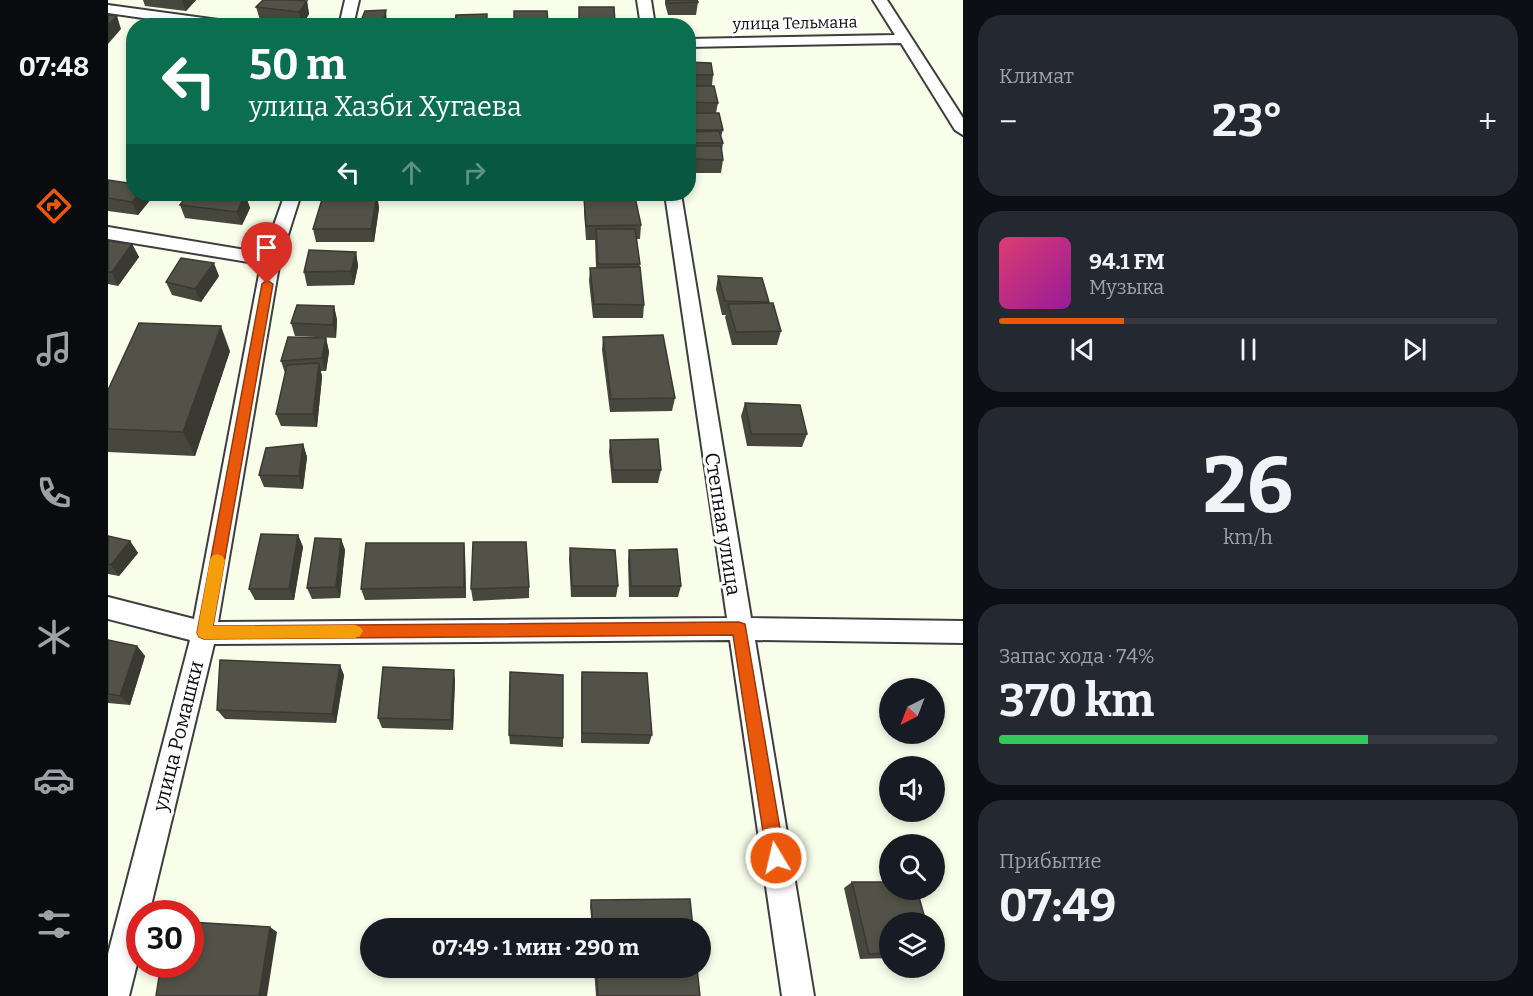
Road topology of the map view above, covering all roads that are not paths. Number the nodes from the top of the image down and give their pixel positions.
1 (352, 0) edge
2 (644, 0) edge
3 (879, 0) edge
4 (108, 9) edge
5 (174, 18) edge
6 (348, 18) edge
7 (647, 18) edge
8 (903, 39) junction
9 (696, 43) edge
10 (963, 130) edge
11 (291, 201) edge
12 (674, 201) edge
13 (108, 233) edge
14 (271, 260) junction
15 (108, 608) edge
16 (739, 629) junction
17 (963, 632) edge
18 (204, 633) junction
19 (113, 996) edge
20 (798, 996) edge

1 - 6 street
2 - 7 street
3 - 8 street
4 - 5 street
8 - 9 street, улица Тельмана
8 - 10 street
11 - 14 street, улица Ромашки
12 - 16 street, Степная улица
13 - 14 street
14 - 18 street, улица Ромашки
15 - 18 street
16 - 17 street
16 - 18 street
16 - 20 street, Степная улица
18 - 19 street, улица Ромашки

